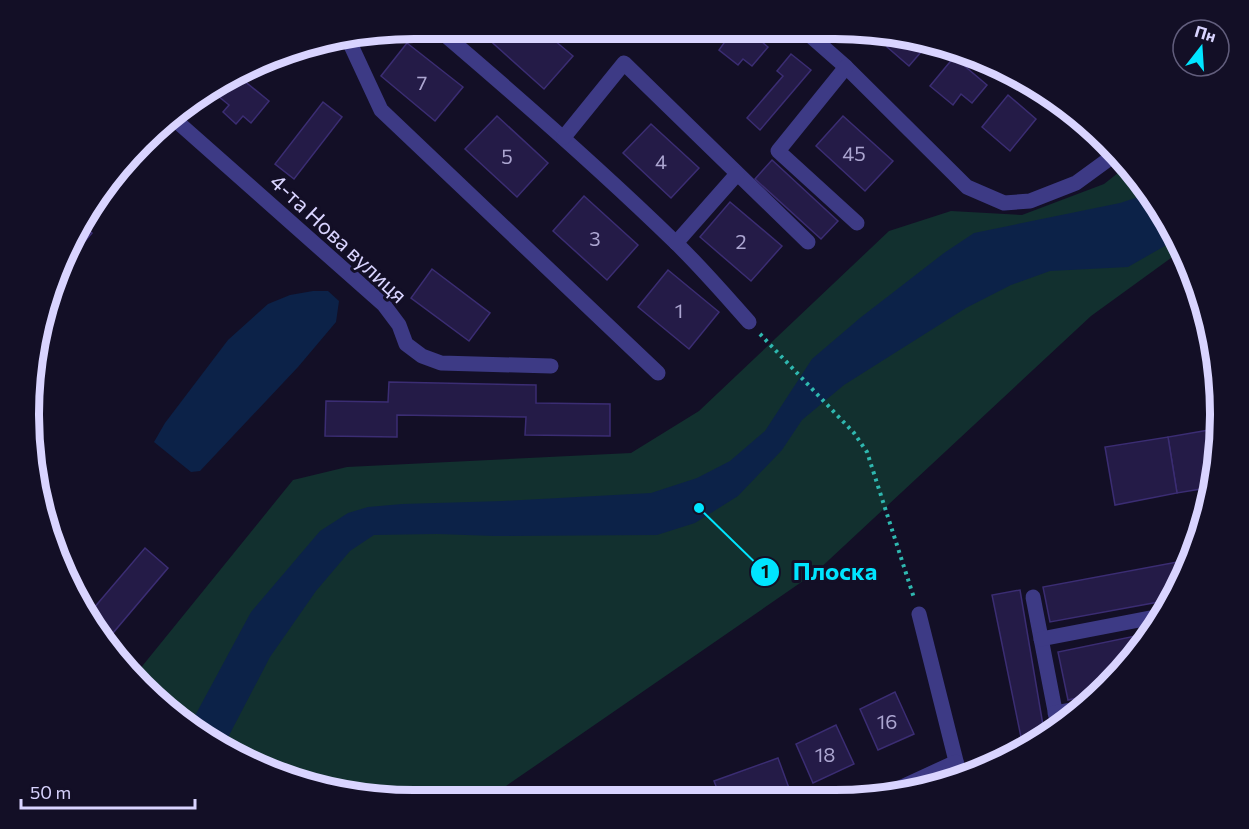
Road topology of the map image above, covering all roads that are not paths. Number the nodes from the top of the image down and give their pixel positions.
1 (450, 39) edge
2 (814, 39) edge
3 (351, 44) edge
4 (846, 67) junction
5 (179, 123) edge
6 (564, 137) junction
7 (1109, 159) edge
8 (737, 174) junction
9 (857, 223) dead end
10 (808, 242) dead end
11 (676, 243) junction
12 (749, 322) road end
13 (551, 366) dead end
14 (658, 373) dead end
15 (1033, 597) dead end
16 (919, 614) road end
17 (1151, 617) edge
18 (1041, 639) junction
19 (1056, 717) edge
20 (958, 768) edge
21 (933, 777) edge

1 - 6 street
2 - 4 street
3 - 14 street
4 - 7 street
4 - 9 street
5 - 13 street, 4-та Нова вулиця
6 - 8 street
6 - 11 street
8 - 10 street
8 - 11 street
11 - 12 street
15 - 18 street
16 - 20 street
17 - 18 street
18 - 19 street
20 - 21 street

